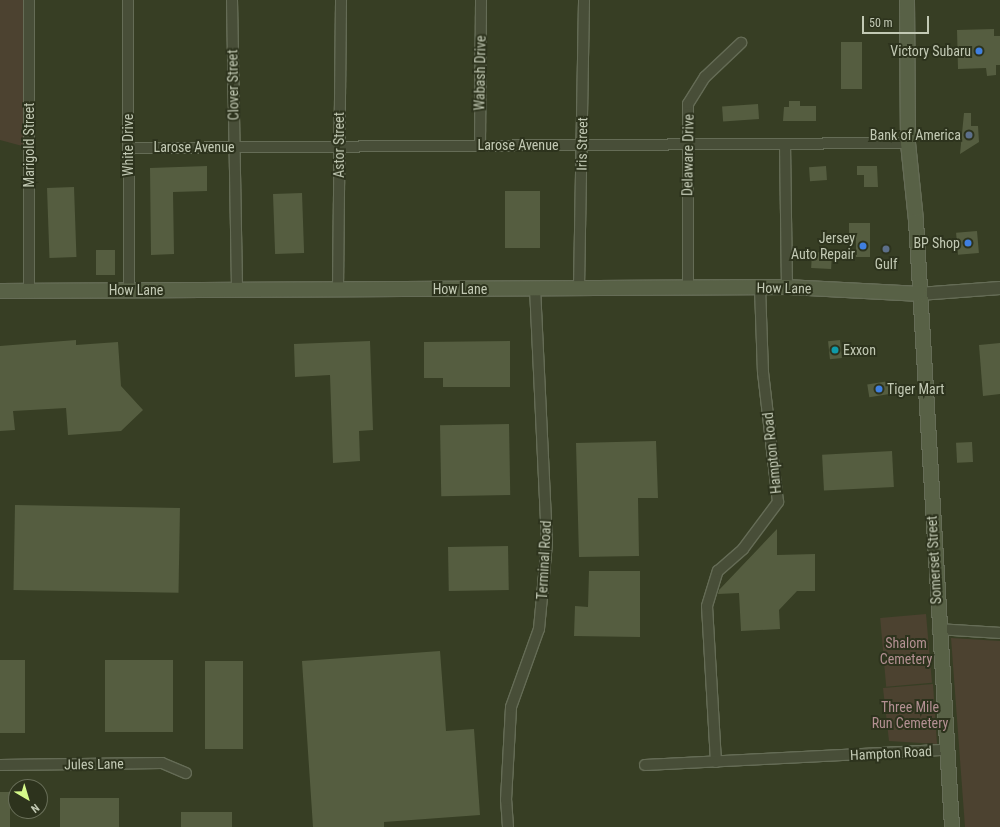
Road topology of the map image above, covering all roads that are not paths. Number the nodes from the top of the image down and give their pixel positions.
1 (29, 0) edge
2 (128, 0) edge
3 (232, 0) edge
4 (341, 0) edge
5 (481, 0) edge
6 (584, 0) edge
7 (906, 0) edge
8 (742, 43) dead end
9 (908, 143) junction
10 (687, 144) junction
11 (785, 144) junction
12 (582, 145) junction
13 (339, 146) junction
14 (480, 146) junction
15 (234, 147) junction
16 (128, 148) junction
17 (760, 287) junction
18 (787, 287) junction
19 (535, 288) junction
20 (580, 288) junction
21 (688, 288) junction
22 (1000, 288) edge
23 (338, 289) junction
24 (129, 290) junction
25 (237, 290) junction
26 (0, 291) edge
27 (29, 291) junction
28 (919, 294) junction
29 (938, 629) junction
30 (1000, 633) edge
31 (946, 750) junction
32 (716, 762) junction
33 (0, 765) edge
34 (645, 765) dead end
35 (186, 773) dead end
36 (508, 827) edge
37 (952, 827) edge

1 - 27 street, Marigold Street
2 - 16 street, White Drive
3 - 15 street, Clover Street
4 - 13 street, Astor Street
5 - 14 street, Wabash Drive
6 - 12 street, Iris Street
7 - 9 main road, Somerset Street
8 - 10 street, Delaware Drive
9 - 11 street, Larose Avenue
9 - 28 main road, Somerset Street
10 - 11 street, Larose Avenue
10 - 12 street, Larose Avenue
10 - 21 street, Delaware Drive
11 - 18 street
12 - 14 street, Larose Avenue
12 - 20 street, Iris Street
13 - 14 street, Larose Avenue
13 - 15 street, Larose Avenue
13 - 23 street, Astor Street
15 - 16 street, Larose Avenue
15 - 25 street, Clover Street
16 - 24 street, White Drive
17 - 18 main road, How Lane
17 - 21 main road, How Lane
17 - 32 street, Hampton Road
18 - 28 main road, How Lane
19 - 20 main road, How Lane
19 - 23 main road, How Lane
19 - 36 street, Terminal Road
20 - 21 main road, How Lane
22 - 28 street
23 - 25 main road, How Lane
24 - 25 main road, How Lane
24 - 27 main road, How Lane
26 - 27 main road, How Lane
28 - 29 main road, Somerset Street
29 - 30 street
29 - 31 main road, Somerset Street
31 - 32 street, Hampton Road
31 - 37 main road, Somerset Street
32 - 34 street, Hampton Road
33 - 35 street, Jules Lane

